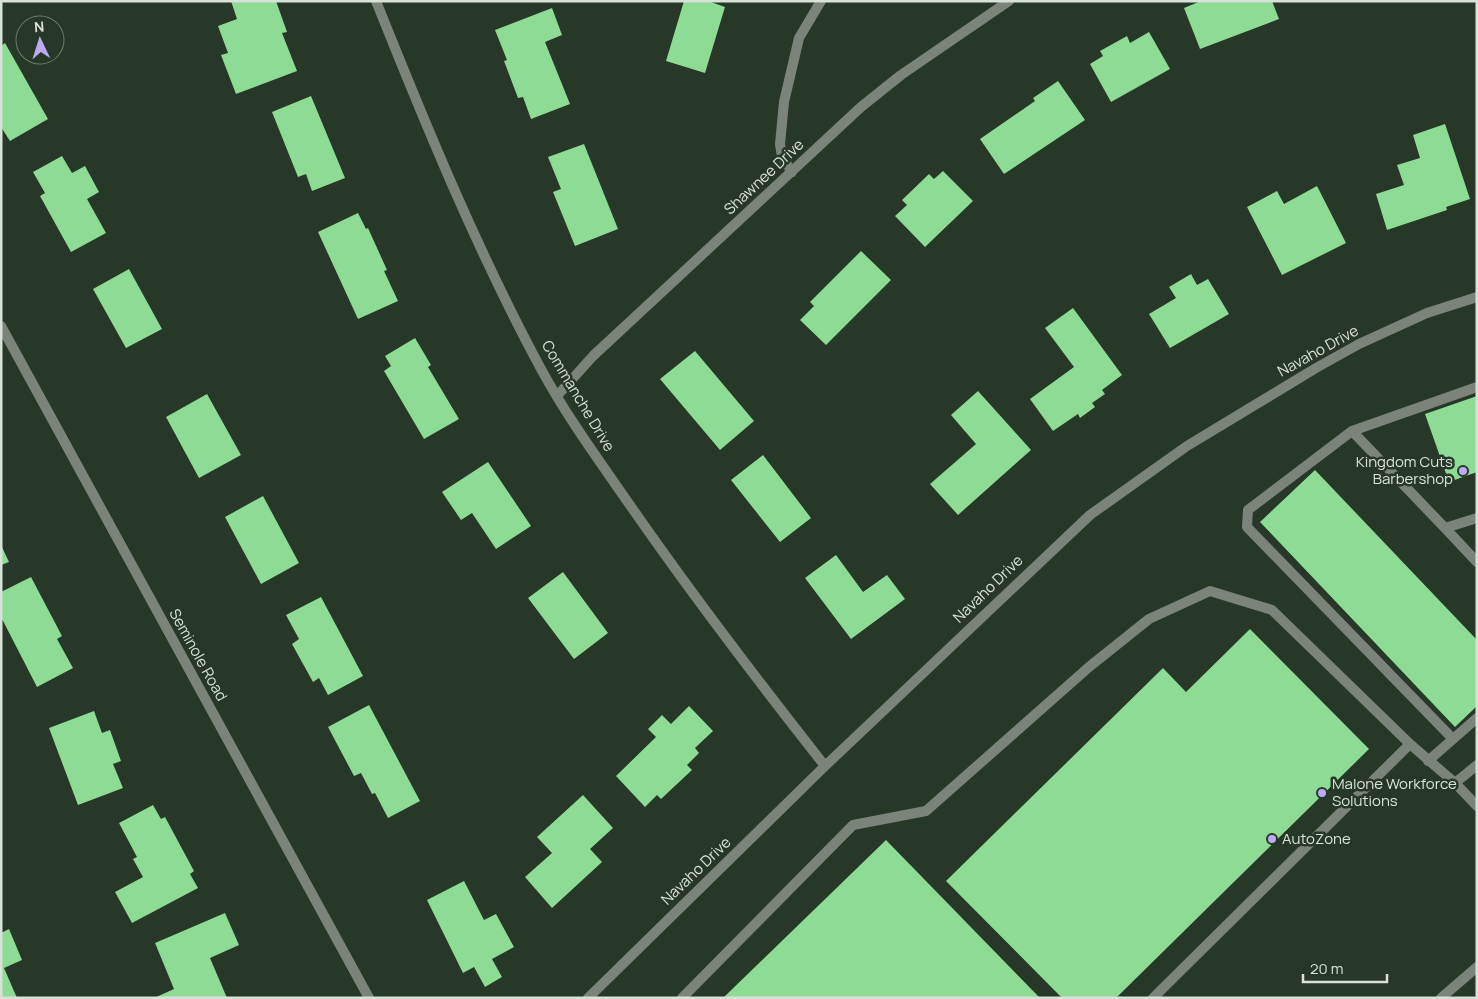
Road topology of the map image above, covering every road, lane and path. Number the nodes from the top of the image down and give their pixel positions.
1 (376, 1) edge
2 (821, 1) edge
3 (1009, 1) edge
4 (792, 172) junction
5 (1477, 297) edge
6 (1, 326) edge
7 (1477, 387) edge
8 (558, 396) junction
9 (1352, 431) junction
10 (1477, 518) edge
11 (1445, 528) junction
12 (1477, 562) edge
13 (1477, 718) edge
14 (1453, 739) junction
15 (1410, 744) junction
16 (1428, 761) junction
17 (1477, 765) edge
18 (825, 766) junction
19 (1455, 783) junction
20 (1477, 806) edge
21 (1477, 967) edge
22 (369, 998) edge
23 (588, 998) edge
24 (682, 998) edge
25 (1153, 998) edge
26 (1441, 998) edge

1 - 8 street, Commanche Drive
2 - 4 street
3 - 4 street, Shawnee Drive
4 - 8 street, Shawnee Drive
5 - 18 street, Navaho Drive
6 - 22 street, Seminole Road
7 - 9 street
8 - 18 street, Commanche Drive
9 - 11 street
9 - 14 street
10 - 11 street
11 - 12 street
13 - 14 street
14 - 16 street
15 - 16 street
15 - 24 street
15 - 25 street
16 - 19 street
17 - 19 street
18 - 23 street, Navaho Drive
19 - 20 street
21 - 26 street

